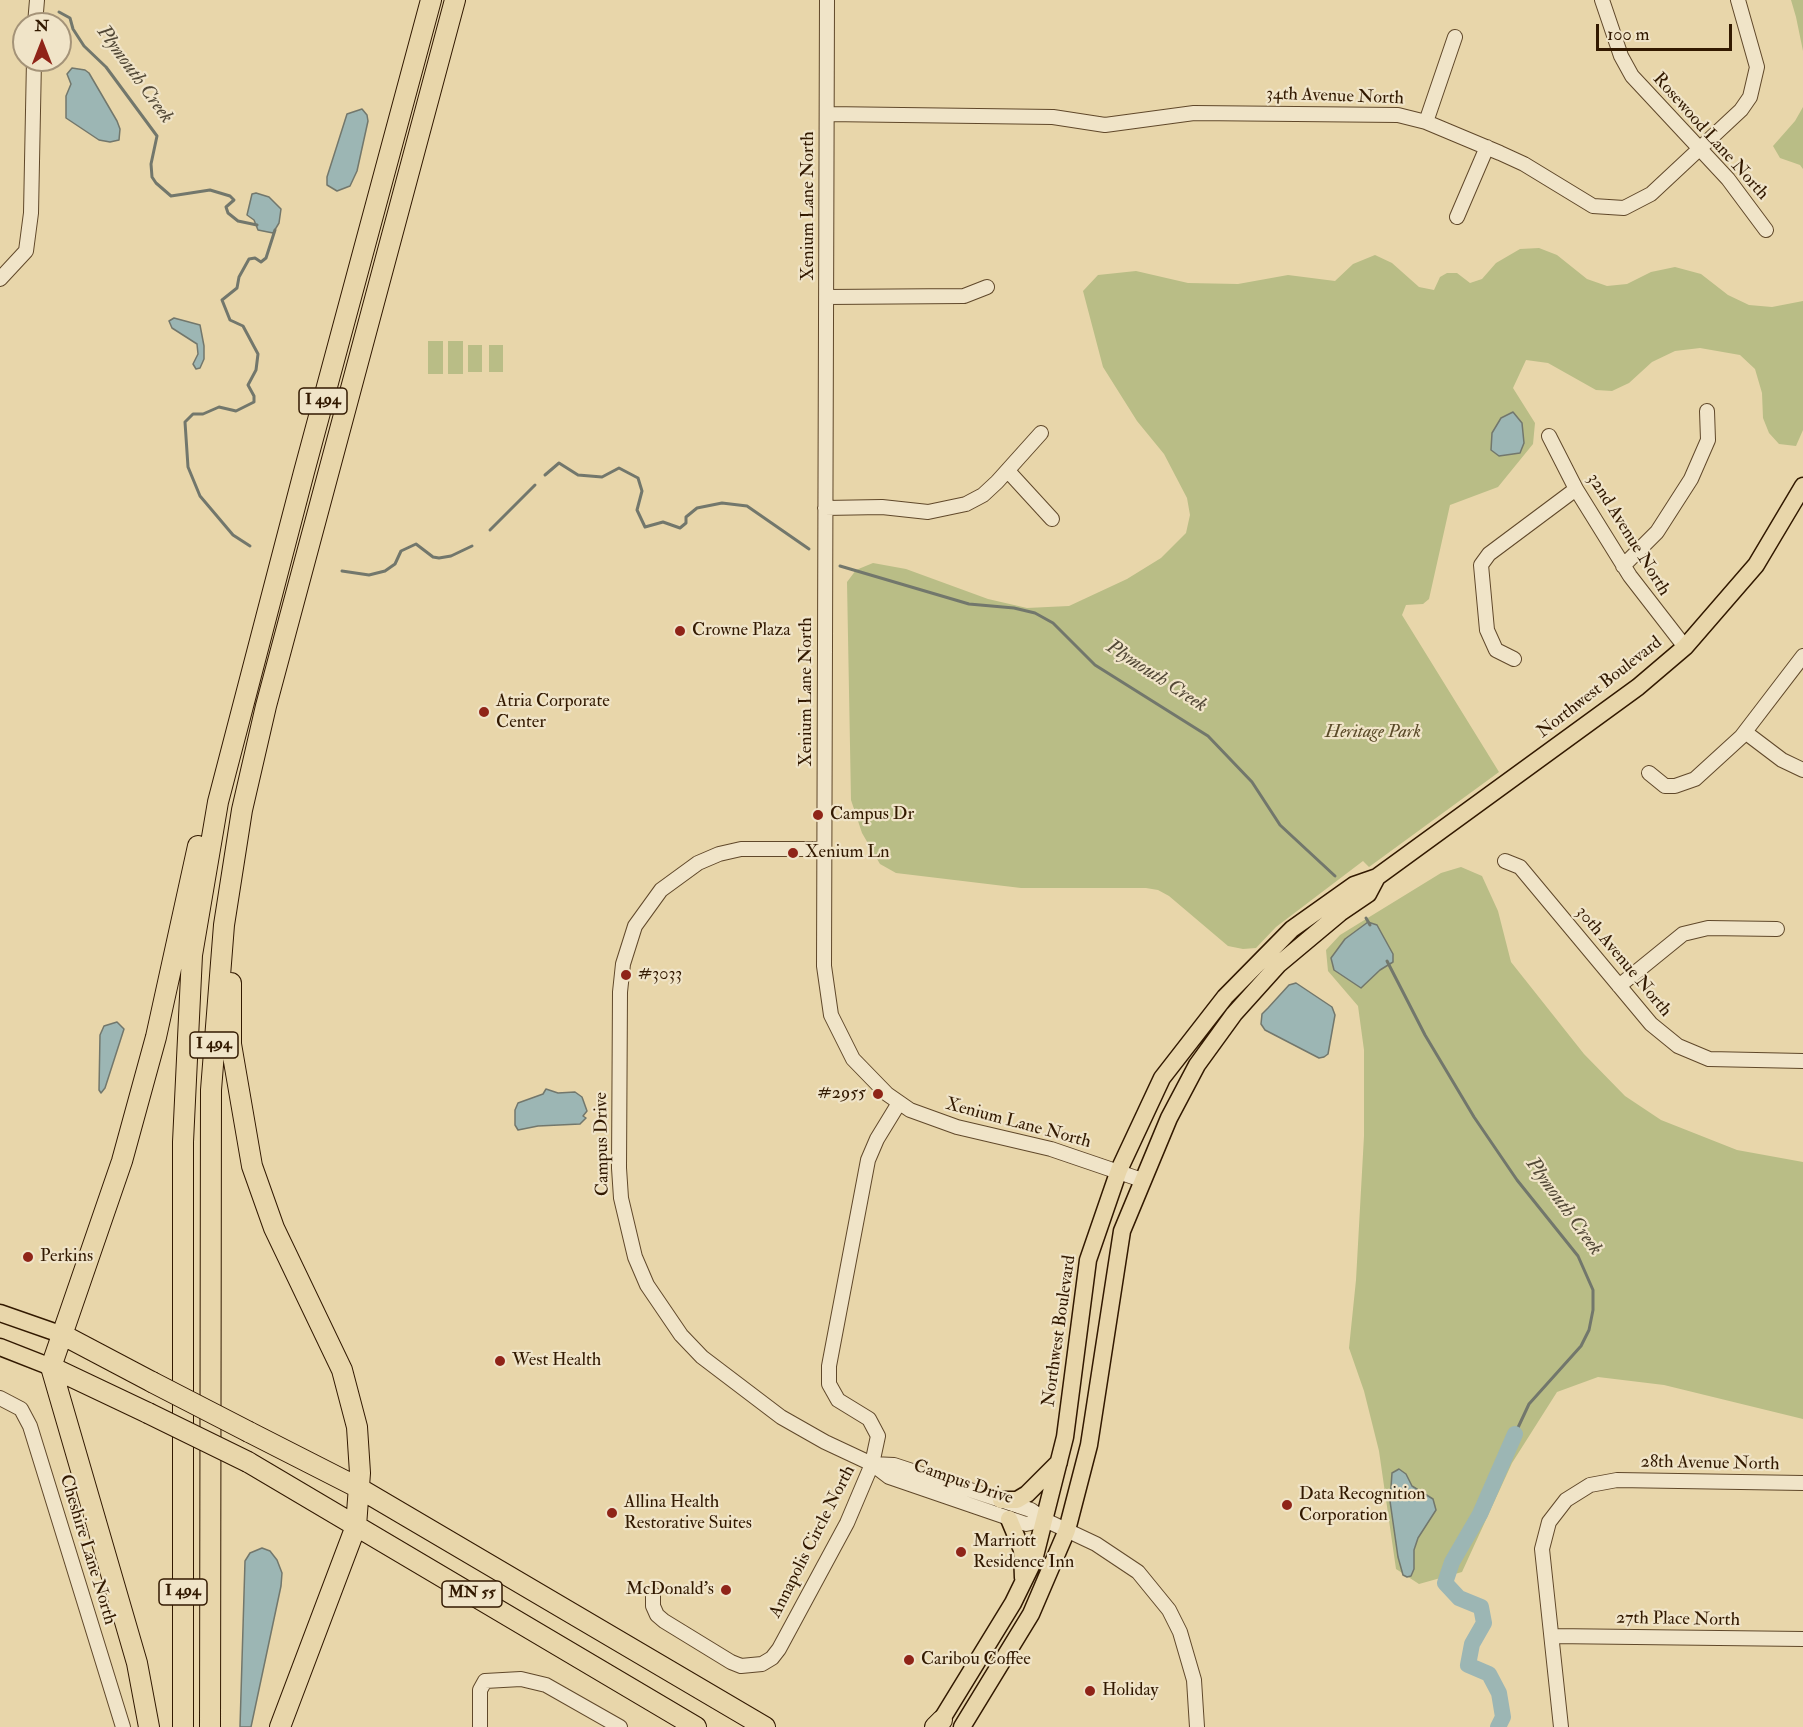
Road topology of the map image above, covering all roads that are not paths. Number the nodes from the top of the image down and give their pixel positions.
1 (431, 0) edge
2 (455, 0) edge
3 (827, 0) edge
4 (1602, 0) edge
5 (1738, 0) edge
6 (1455, 37) dead end
7 (34, 72) edge
8 (827, 114) junction
9 (1426, 122) junction
10 (1487, 147) junction
11 (1699, 149) junction
12 (1457, 217) dead end
13 (1766, 230) dead end
14 (0, 279) edge
15 (987, 287) dead end
16 (826, 297) junction
17 (1707, 411) dead end
18 (1041, 433) dead end
19 (1549, 436) dead end
20 (1008, 471) junction
21 (1803, 486) edge
22 (1576, 489) junction
23 (825, 508) junction
24 (1052, 519) dead end
25 (1623, 566) junction
26 (1685, 647) junction
27 (1803, 656) edge
28 (1514, 659) dead end
29 (266, 706) junction
30 (1745, 732) junction
31 (1803, 770) edge
32 (1649, 773) dead end
33 (219, 802) junction
34 (824, 849) junction
35 (1505, 861) dead end
36 (1377, 877) junction
37 (1777, 928) dead end
38 (1619, 986) junction
39 (1803, 1061) edge
40 (899, 1103) junction
41 (1119, 1170) junction
42 (1142, 1180) junction
43 (0, 1312) edge
44 (63, 1335) junction
45 (0, 1347) edge
46 (51, 1367) junction
47 (0, 1398) edge
48 (1060, 1461) junction
49 (872, 1464) junction
50 (1803, 1483) edge
51 (357, 1487) junction
52 (1001, 1500) junction
53 (1010, 1519) junction
54 (1045, 1520) junction
55 (356, 1526) junction
56 (1067, 1530) junction
57 (1023, 1583) junction
58 (653, 1594) dead end
59 (1552, 1636) junction
60 (1803, 1639) edge
61 (938, 1725) edge
62 (123, 1727) edge
63 (149, 1727) edge
64 (183, 1727) edge
65 (210, 1727) edge
66 (280, 1727) edge
67 (480, 1727) edge
68 (620, 1727) edge
69 (696, 1727) edge
70 (765, 1727) edge
71 (962, 1727) edge
72 (1197, 1727) edge
73 (1561, 1727) edge

1 - 33 highway, I 494
2 - 29 highway, I 494
3 - 8 street, Xenium Lane North
4 - 11 street, Rosewood Lane North
5 - 11 street, 34th Avenue North
6 - 9 street
7 - 14 street
8 - 9 street, 34th Avenue North
8 - 16 street, Xenium Lane North
9 - 10 street, 34th Avenue North
10 - 11 street, 34th Avenue North
10 - 12 street
11 - 13 street, Rosewood Lane North
15 - 16 street
16 - 23 street, Xenium Lane North
17 - 25 street
18 - 20 street
19 - 22 street, 32nd Avenue North
20 - 23 street
20 - 24 street
21 - 26 main road, Northwest Boulevard
22 - 25 street, 32nd Avenue North
22 - 28 street
23 - 34 street, Xenium Lane North
25 - 26 street, 32nd Avenue North
26 - 36 main road, Northwest Boulevard
27 - 30 street
29 - 51 highway
29 - 65 highway, I 494
30 - 31 street
30 - 32 street
33 - 44 highway
33 - 64 highway, I 494
34 - 40 street, Xenium Lane North
34 - 49 street, Campus Drive
35 - 38 street, 30th Avenue North
36 - 41 main road, Northwest Boulevard
36 - 42 main road, Northwest Boulevard
37 - 38 street
38 - 39 street, 30th Avenue North
40 - 41 street, Xenium Lane North
40 - 49 street, Annapolis Circle North
41 - 42 street, Xenium Lane North
41 - 48 main road, Northwest Boulevard
42 - 56 main road, Northwest Boulevard
43 - 44 main road, MN 55
44 - 46 highway
44 - 51 highway, MN 55, bridge
45 - 46 main road, MN 55
46 - 55 highway, MN 55, bridge
46 - 63 highway
47 - 62 street, Cheshire Lane North
48 - 52 main road
48 - 54 main road, Northwest Boulevard
49 - 52 street, Campus Drive
49 - 53 street, Campus Drive
49 - 58 street, Annapolis Circle North
50 - 59 street, 28th Avenue North
51 - 55 highway
51 - 70 highway, MN 55
52 - 54 street, Campus Drive
53 - 54 street, Campus Drive
53 - 57 main road
54 - 56 street, Campus Drive
54 - 57 main road, Northwest Boulevard
55 - 66 highway
55 - 69 highway, MN 55
56 - 71 main road, Northwest Boulevard
56 - 72 street, Campus Drive
57 - 61 main road, Northwest Boulevard
59 - 60 street, 27th Place North
59 - 73 street, 28th Avenue North
67 - 68 street

